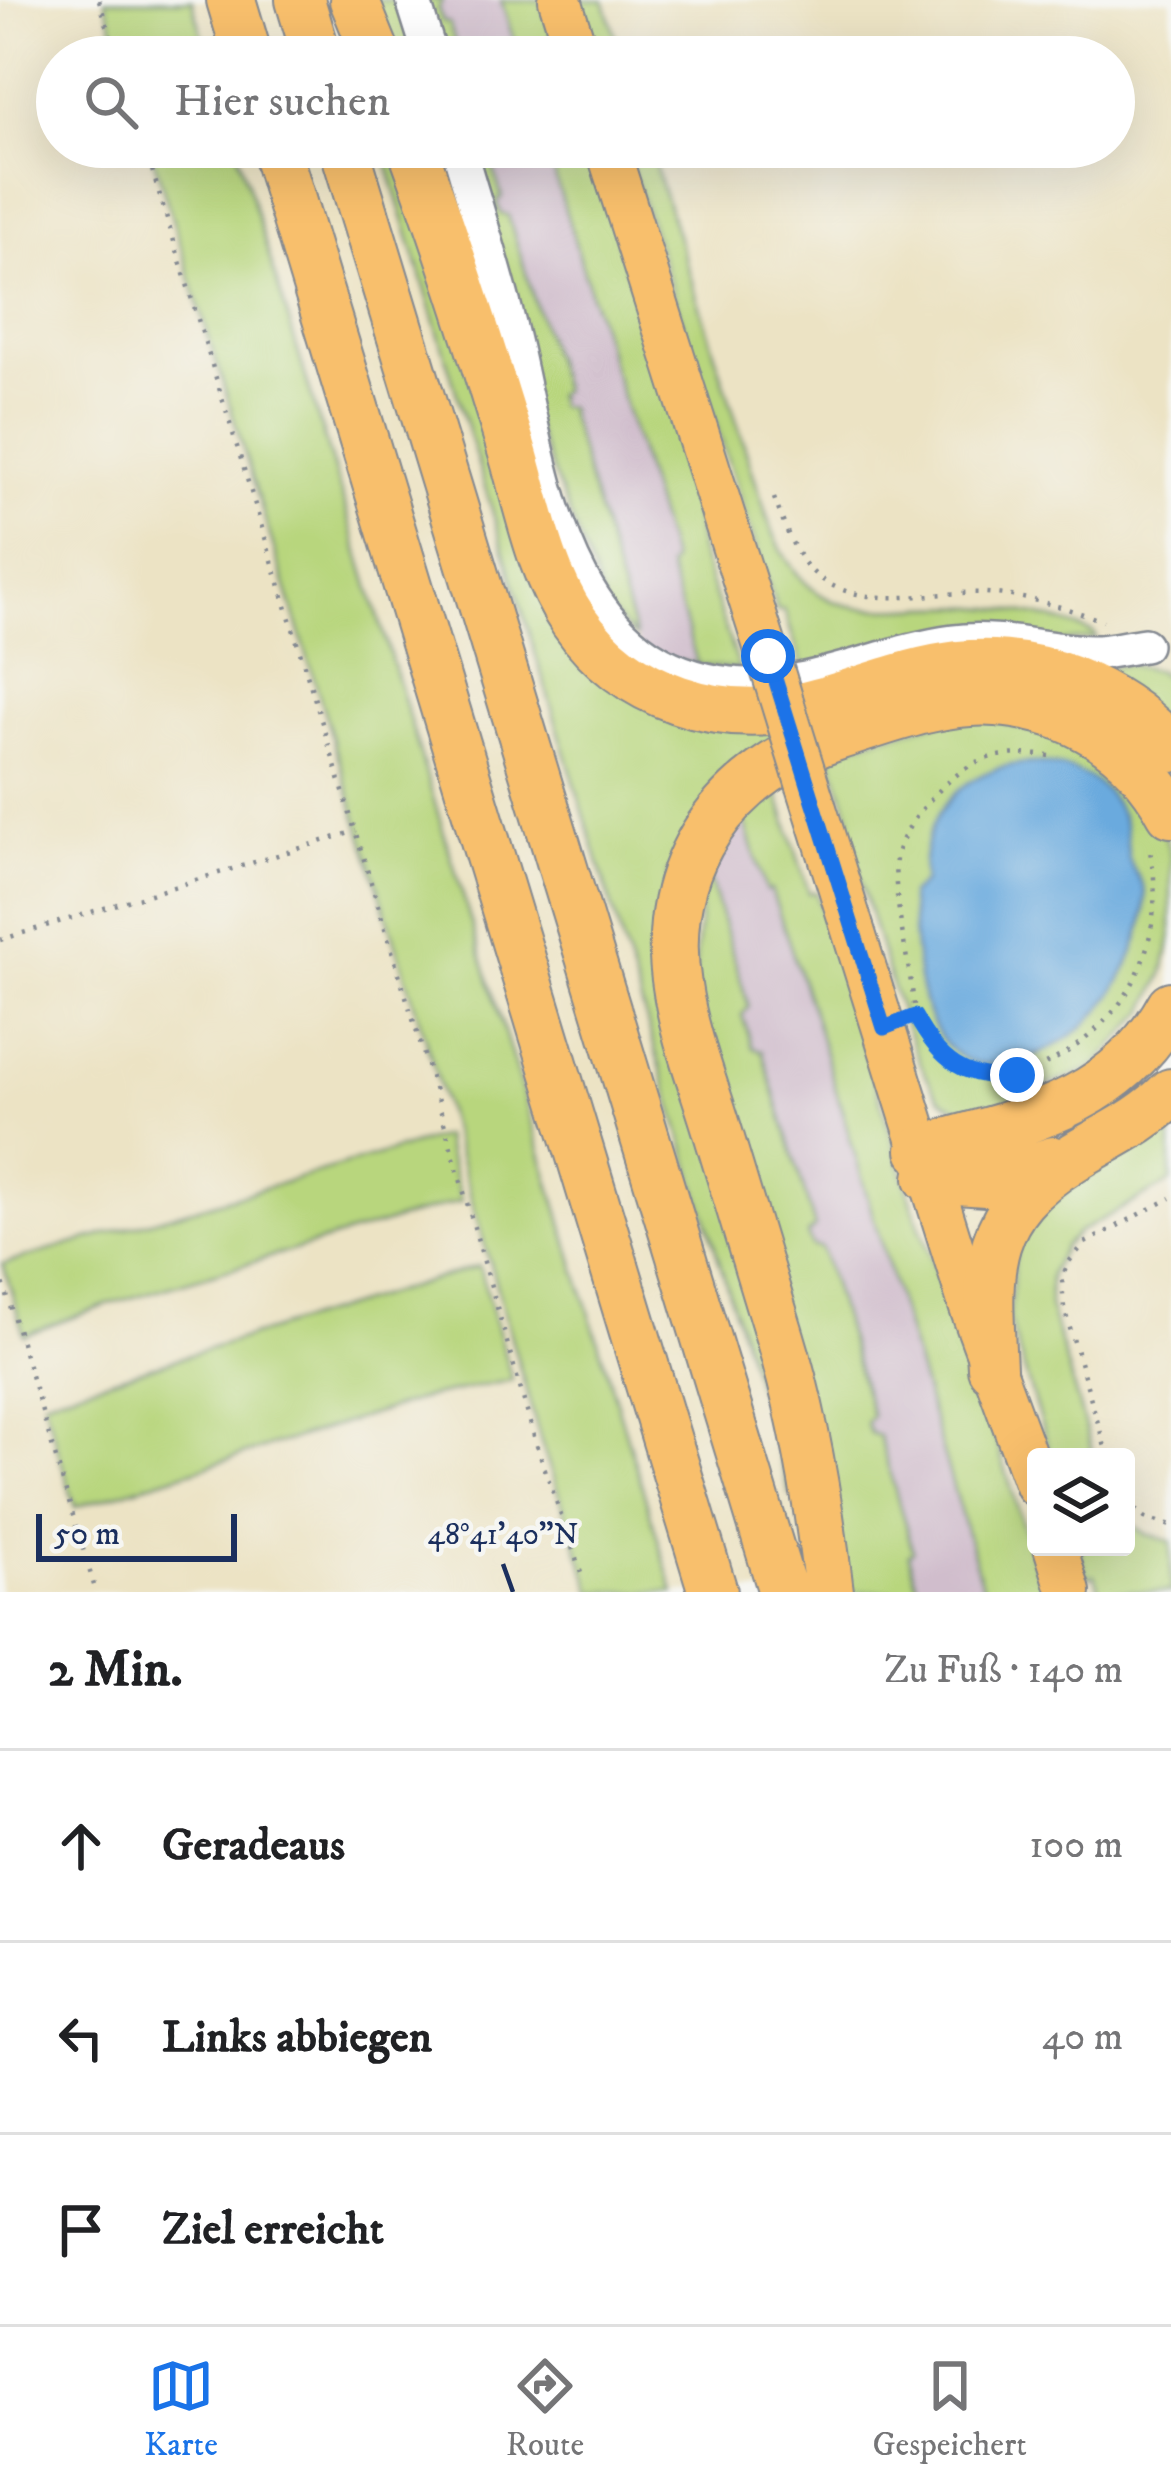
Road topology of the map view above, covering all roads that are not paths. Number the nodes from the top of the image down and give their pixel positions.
1 (231, 0) edge
2 (300, 0) edge
3 (354, 0) edge
4 (413, 0) edge
5 (560, 0) edge
6 (242, 36) edge
7 (311, 36) edge
8 (369, 36) edge
9 (424, 36) edge
10 (571, 36) edge
11 (281, 168) edge
12 (350, 168) edge
13 (419, 168) edge
14 (464, 168) edge
15 (615, 168) edge
16 (1144, 645) road end
17 (1171, 748) edge
18 (1157, 822) edge
19 (1171, 1006) edge
20 (1171, 1093) edge
21 (1070, 1160) junction
22 (925, 1164) junction
23 (992, 1369) junction
24 (1027, 1461) edge
25 (713, 1592) edge
26 (783, 1592) edge
27 (829, 1592) edge

1 - 6 highway
2 - 7 highway
3 - 8 highway
4 - 9 lane
5 - 10 main road
11 - 25 highway
12 - 26 highway
13 - 17 highway
14 - 16 lane
15 - 22 main road, bridge
18 - 27 highway
19 - 22 highway
20 - 21 highway
21 - 22 highway
21 - 23 highway
22 - 23 main road
23 - 24 main road

